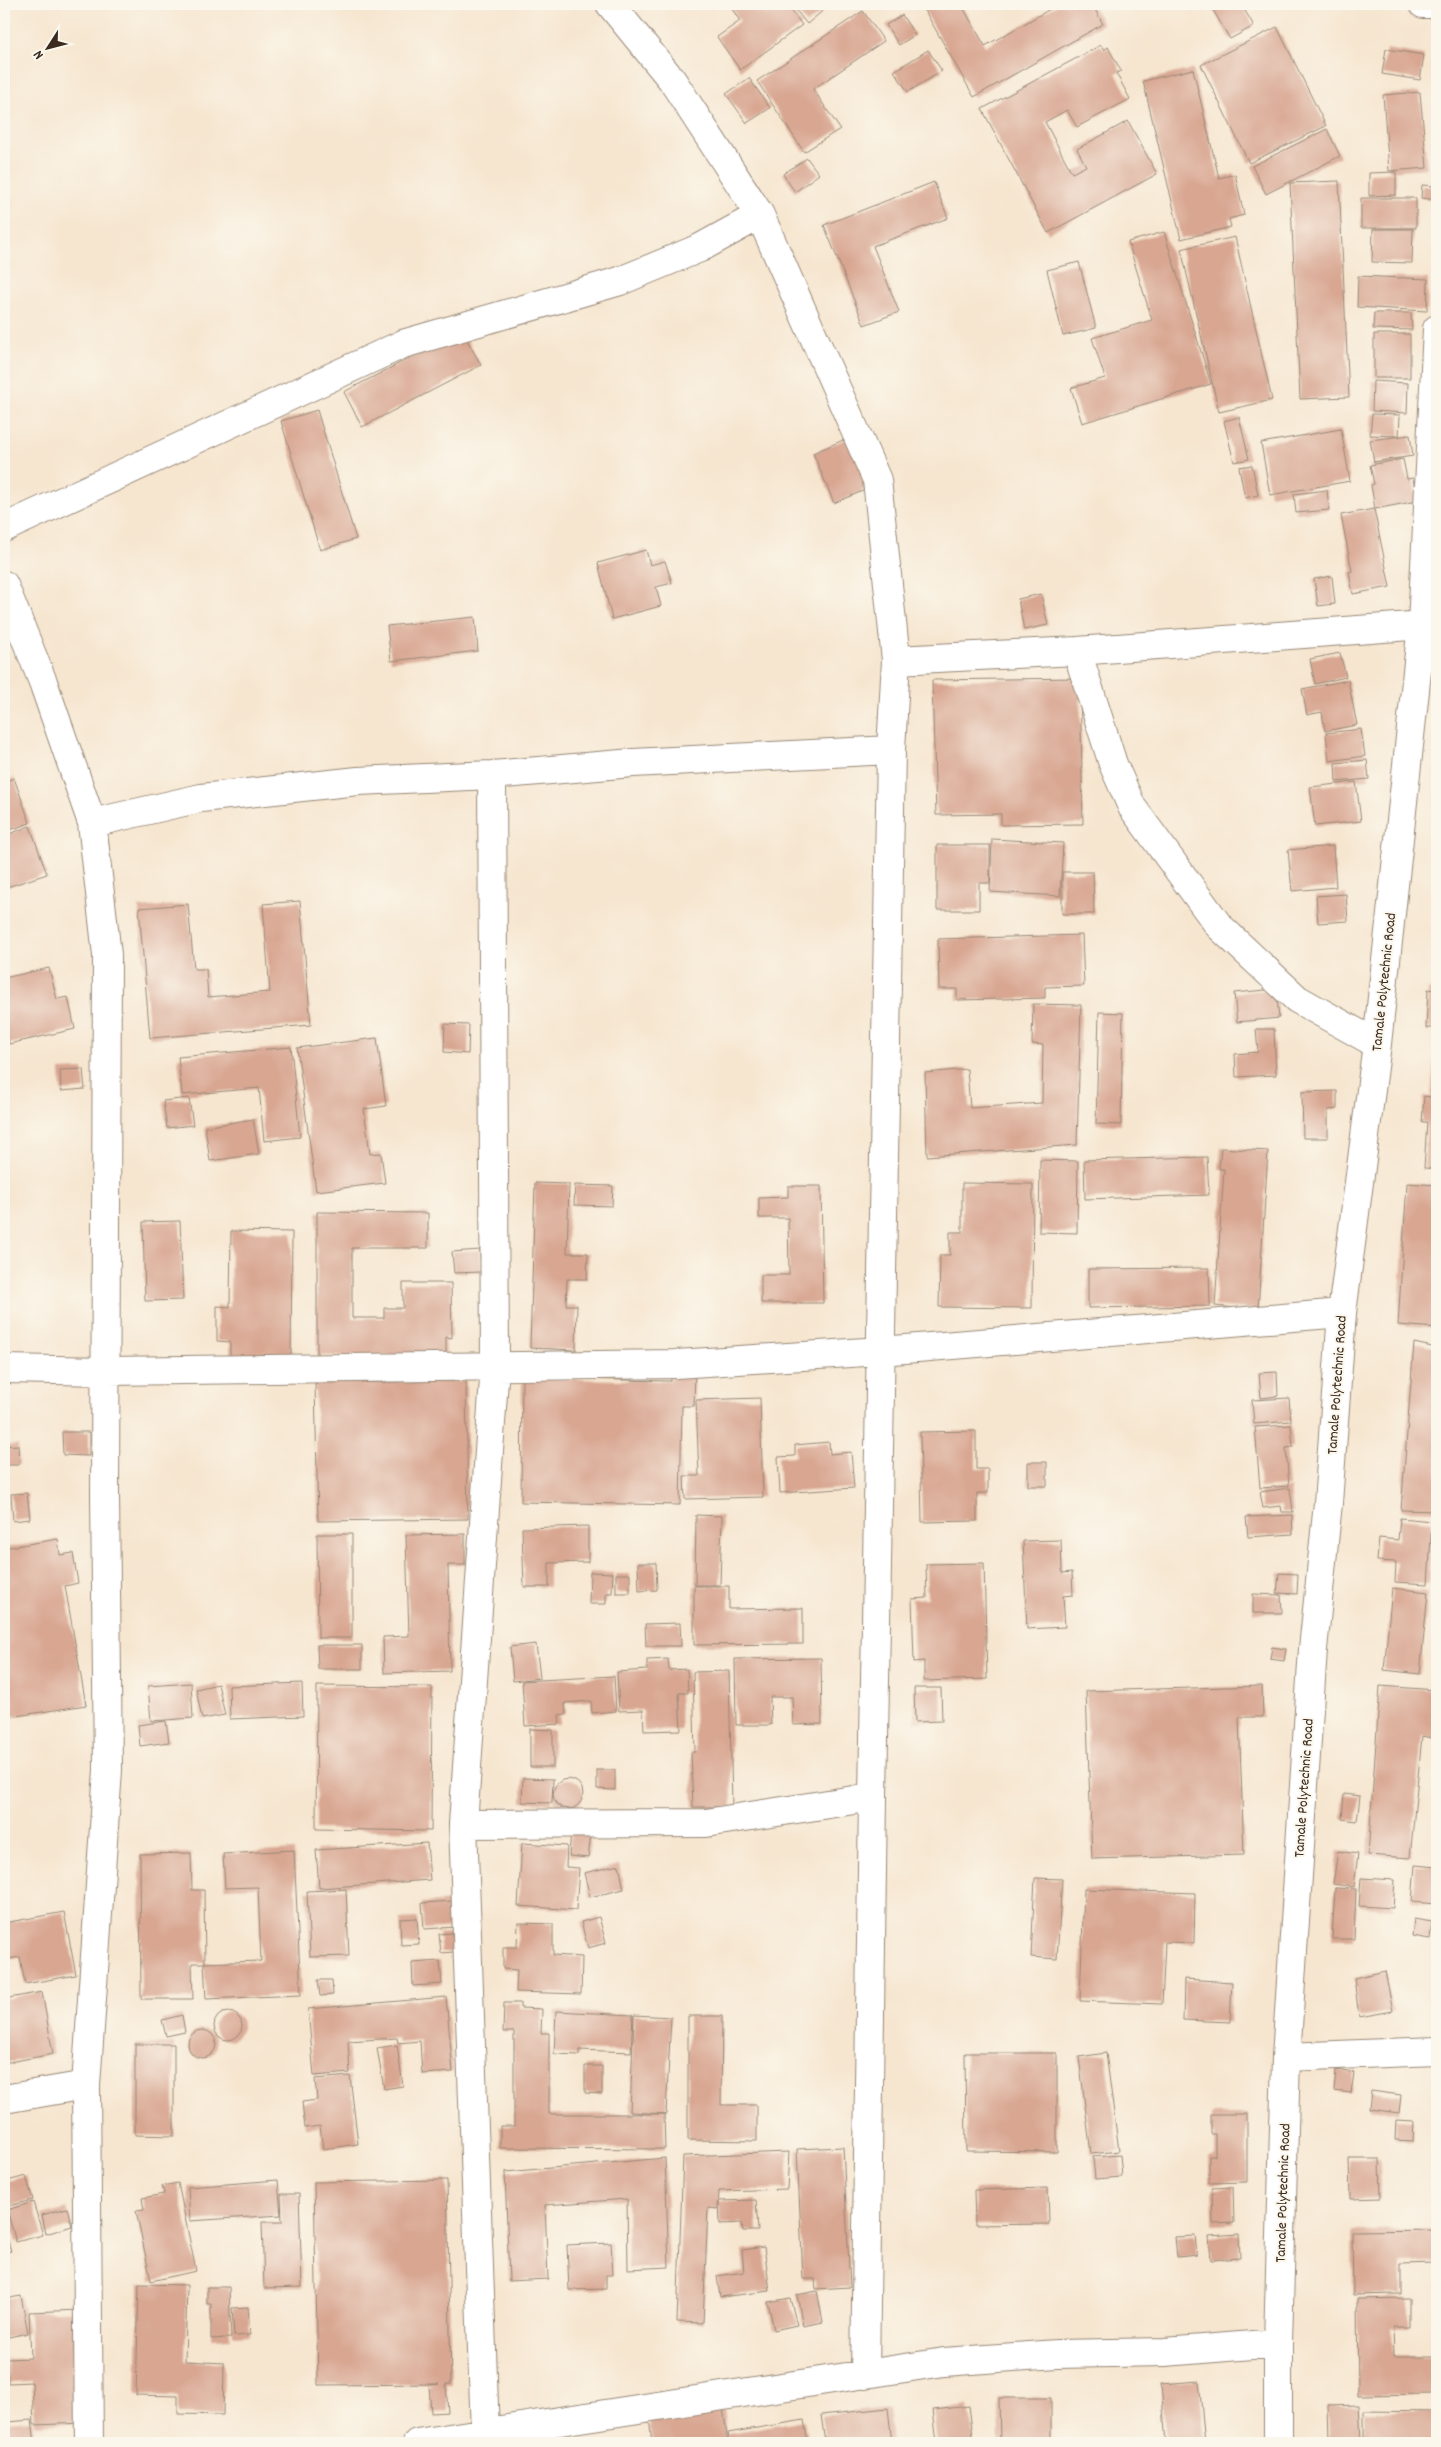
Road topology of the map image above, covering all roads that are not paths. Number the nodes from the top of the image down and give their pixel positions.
1 (610, 4) edge
2 (1423, 4) edge
3 (1437, 4) edge
4 (760, 214) junction
5 (1437, 329) edge
6 (4, 528) edge
7 (4, 585) edge
8 (1429, 624) edge
9 (1077, 651) junction
10 (896, 660) junction
11 (891, 750) junction
12 (492, 775) junction
13 (92, 823) junction
14 (1377, 1044) junction
15 (1342, 1313) junction
16 (881, 1352) junction
17 (495, 1365) junction
18 (4, 1369) edge
19 (106, 1371) junction
20 (873, 1798) junction
21 (462, 1824) junction
22 (1437, 2050) edge
23 (1286, 2057) junction
24 (86, 2085) junction
25 (4, 2099) edge
26 (1278, 2343) junction
27 (865, 2375) junction
28 (485, 2433) junction
29 (89, 2443) edge
30 (417, 2443) edge
31 (1278, 2443) edge

1 - 4 street
2 - 3 street
4 - 6 street
4 - 10 street
5 - 8 street, Tamale Polytechnic Road
7 - 13 street
8 - 9 street
8 - 14 street, Tamale Polytechnic Road
9 - 10 street
9 - 14 street
10 - 11 street
11 - 12 street
11 - 16 street
12 - 13 street
12 - 17 street
13 - 19 street
14 - 15 street, Tamale Polytechnic Road
15 - 16 street
15 - 23 street, Tamale Polytechnic Road
16 - 17 street
16 - 20 street
17 - 19 street
17 - 21 street
18 - 19 street
19 - 24 street
20 - 21 street
20 - 27 street
21 - 28 street
22 - 23 street
23 - 26 street, Tamale Polytechnic Road
24 - 25 street
24 - 29 street
26 - 27 street
26 - 31 street, Tamale Polytechnic Road
27 - 28 street
28 - 30 street

